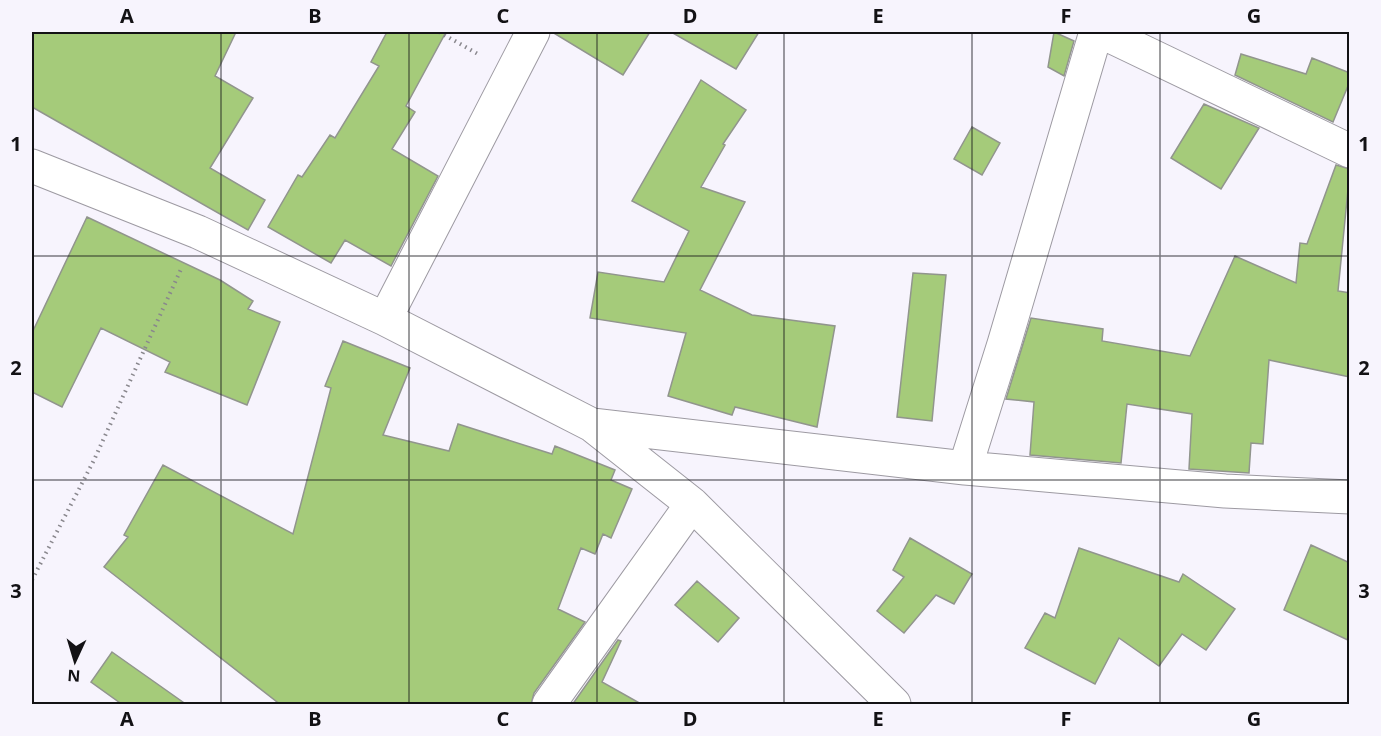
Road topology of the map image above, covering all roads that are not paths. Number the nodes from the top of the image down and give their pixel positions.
1 (533, 32) edge
2 (1096, 32) edge
3 (1102, 32) edge
4 (1350, 151) edge
5 (32, 166) edge
6 (385, 319) junction
7 (592, 425) junction
8 (965, 468) junction
9 (1350, 497) edge
10 (692, 504) junction
11 (549, 705) edge
12 (894, 705) edge

1 - 6 street
2 - 8 street
3 - 4 street
5 - 6 street
6 - 7 street
7 - 8 street
7 - 10 street
8 - 9 street
10 - 11 street
10 - 12 street

